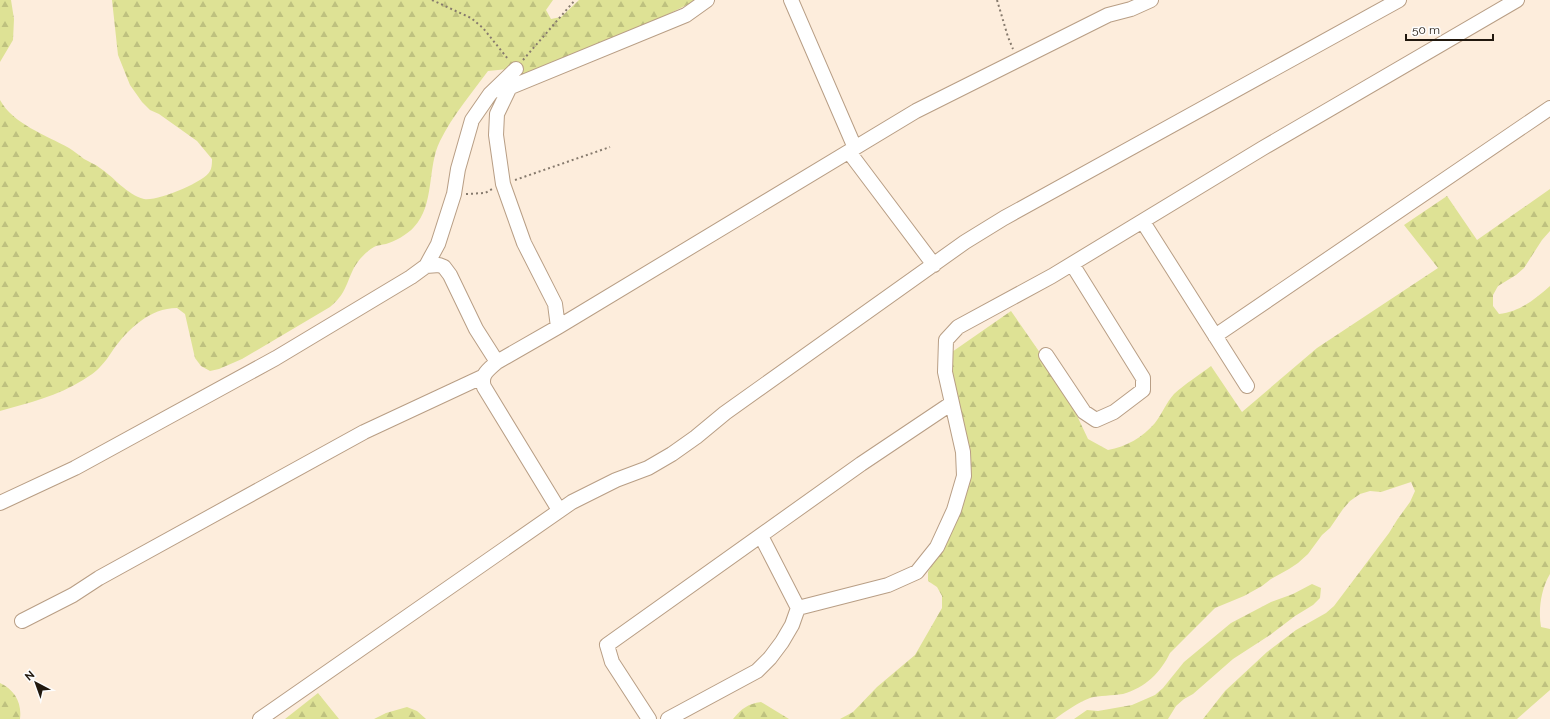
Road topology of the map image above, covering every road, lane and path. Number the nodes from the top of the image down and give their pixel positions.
1 (432, 0) edge
2 (575, 0) edge
3 (707, 0) edge
4 (792, 0) edge
5 (997, 0) edge
6 (1151, 0) edge
7 (1399, 0) edge
8 (1517, 0) edge
9 (1018, 61) junction
10 (516, 69) junction
11 (509, 89) junction
12 (490, 94) junction
13 (1550, 108) edge
14 (610, 147) dead end
15 (852, 150) junction
16 (503, 184) junction
17 (454, 194) junction
18 (1143, 222) junction
19 (1072, 264) junction
20 (934, 265) junction
21 (426, 266) junction
22 (558, 327) junction
23 (1215, 336) junction
24 (1046, 355) dead end
25 (497, 362) junction
26 (482, 377) junction
27 (1247, 386) dead end
28 (952, 403) junction
29 (0, 503) edge
30 (559, 510) junction
31 (761, 536) junction
32 (798, 608) junction
33 (22, 621) dead end
34 (260, 719) edge
35 (649, 719) edge
36 (668, 719) edge

1 - 10 path
2 - 10 path
3 - 11 street
4 - 15 street
5 - 9 path
6 - 9 street
7 - 20 street
8 - 18 street
9 - 15 street
10 - 12 street
11 - 12 street
11 - 16 street
12 - 17 street
13 - 23 street
14 - 16 path
15 - 20 street
15 - 22 street
16 - 17 path
16 - 22 street
17 - 21 street
18 - 19 street
18 - 23 street
19 - 24 street
19 - 28 street
20 - 30 street
21 - 25 street
21 - 29 street
22 - 25 street
23 - 27 street
25 - 26 street
26 - 30 street
26 - 33 street
28 - 31 street
28 - 32 street
30 - 34 street
31 - 32 street
31 - 35 street
32 - 36 street

